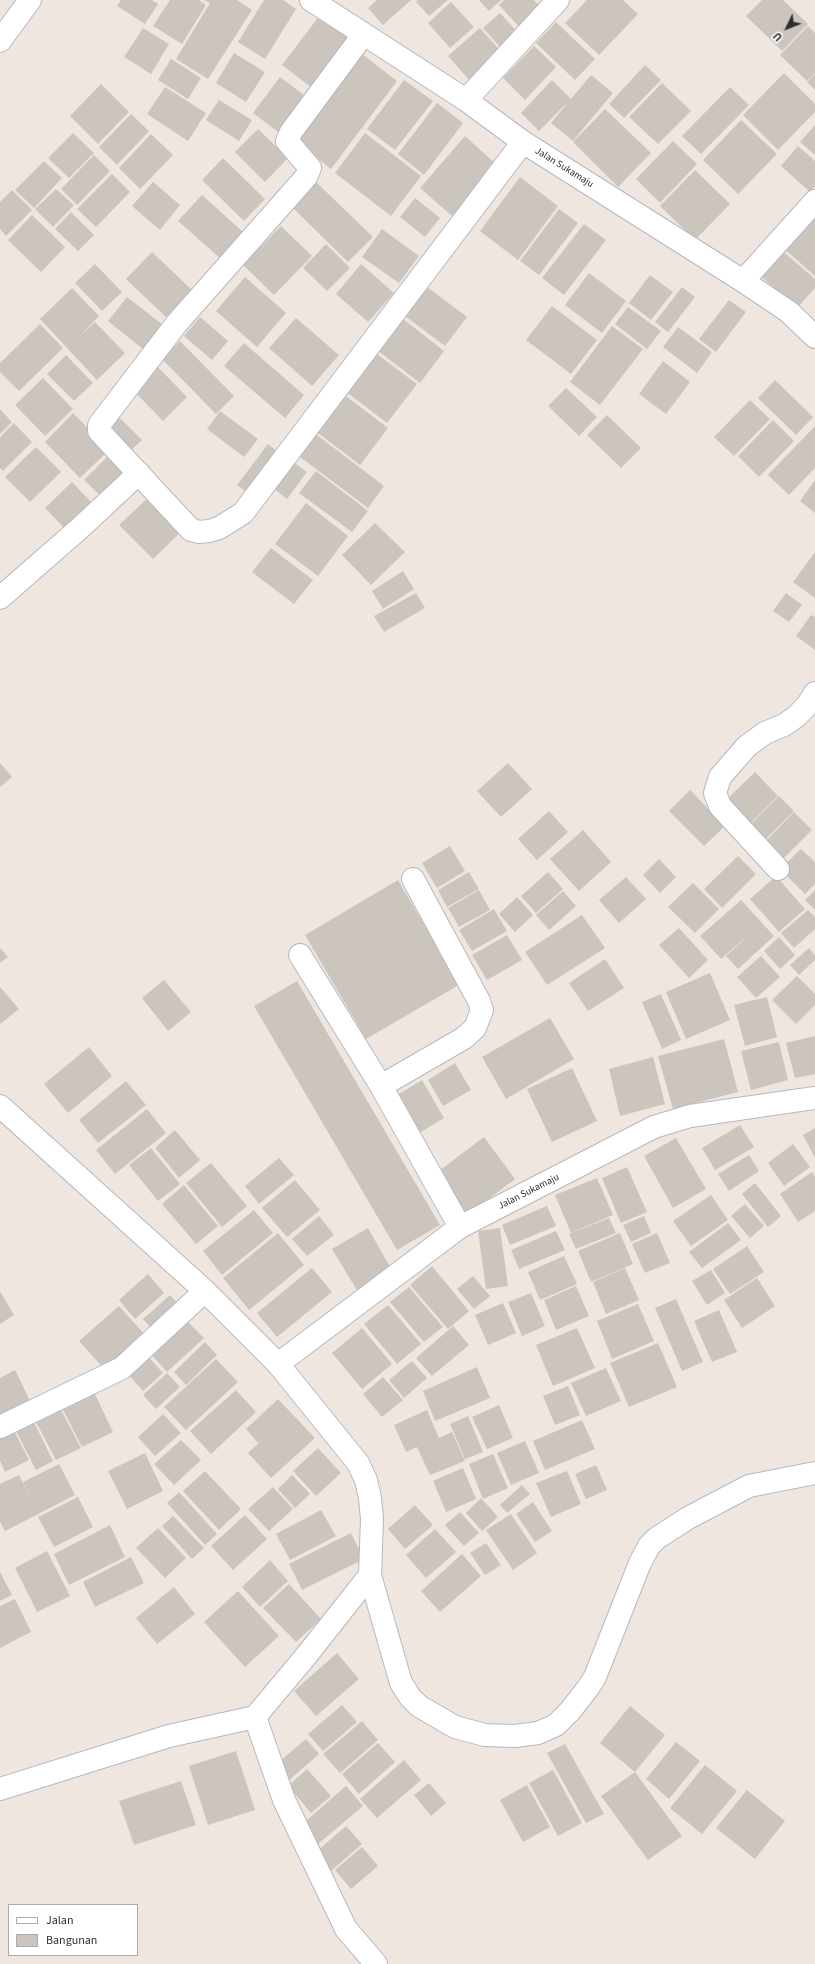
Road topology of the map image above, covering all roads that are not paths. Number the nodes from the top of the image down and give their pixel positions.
1 (30, 0) edge
2 (311, 0) edge
3 (558, 0) edge
4 (363, 35) junction
5 (0, 40) edge
6 (466, 100) junction
7 (523, 142) junction
8 (815, 201) edge
9 (743, 282) junction
10 (815, 337) edge
11 (139, 472) junction
12 (0, 598) edge
13 (815, 693) edge
14 (778, 869) dead end
15 (413, 879) dead end
16 (300, 955) dead end
17 (381, 1086) junction
18 (815, 1098) edge
19 (0, 1106) edge
20 (460, 1227) junction
21 (205, 1291) junction
22 (278, 1364) junction
23 (0, 1427) edge
24 (815, 1473) edge
25 (370, 1575) junction
26 (255, 1717) junction
27 (0, 1788) edge
28 (376, 1964) edge

1 - 5 street
2 - 4 street, Jalan Sukamaju
3 - 6 street
4 - 6 street, Jalan Sukamaju
4 - 11 street
6 - 7 street, Jalan Sukamaju
7 - 9 street, Jalan Sukamaju
7 - 11 street
8 - 9 street
9 - 10 street, Jalan Sukamaju
11 - 12 street
13 - 14 street
15 - 17 street
16 - 17 street
17 - 20 street
18 - 20 street, Jalan Sukamaju
19 - 21 street
20 - 22 street, Jalan Sukamaju
21 - 22 street
21 - 23 street
22 - 25 street
24 - 25 street
25 - 26 street
26 - 27 street
26 - 28 street

